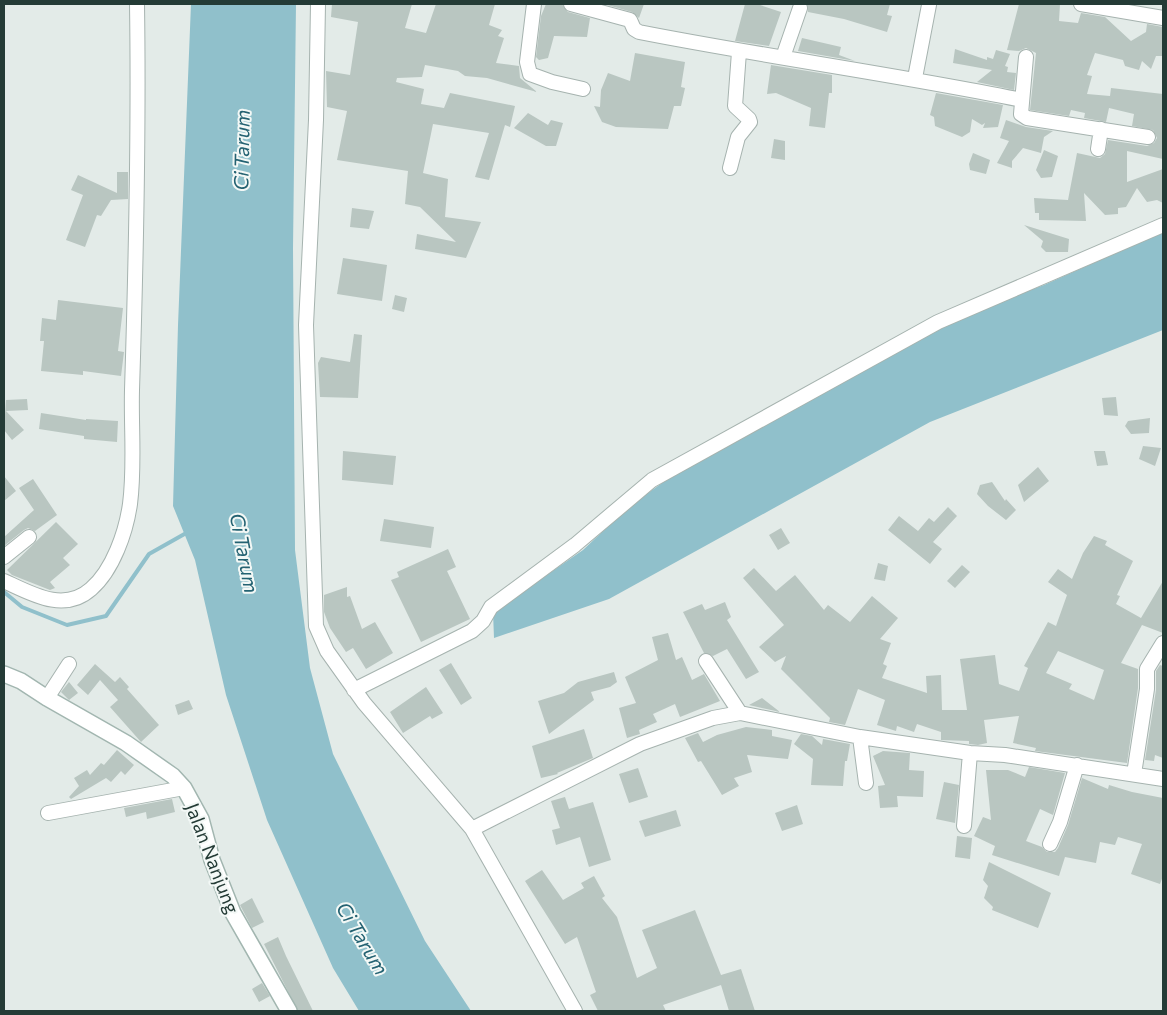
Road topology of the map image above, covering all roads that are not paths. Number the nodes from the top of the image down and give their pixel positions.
1 (137, 4) edge
2 (318, 4) edge
3 (534, 4) edge
4 (572, 4) edge
5 (1080, 4) edge
6 (929, 6) dead end
7 (800, 8) dead end
8 (1163, 18) edge
9 (739, 52) junction
10 (1026, 57) dead end
11 (783, 58) junction
12 (915, 78) junction
13 (583, 89) dead end
14 (1022, 100) junction
15 (1101, 129) junction
16 (1148, 137) dead end
17 (1098, 149) dead end
18 (730, 168) dead end
19 (1163, 225) edge
20 (29, 537) dead end
21 (4, 557) edge
22 (4, 581) edge
23 (1163, 644) edge
24 (706, 661) dead end
25 (69, 664) dead end
26 (4, 674) edge
27 (354, 690) junction
28 (46, 698) junction
29 (740, 713) junction
30 (860, 737) junction
31 (970, 753) junction
32 (1077, 765) junction
33 (1134, 774) junction
34 (1163, 778) edge
35 (866, 783) dead end
36 (184, 788) junction
37 (48, 813) dead end
38 (964, 826) dead end
39 (472, 829) junction
40 (1050, 844) dead end
41 (289, 1011) edge
42 (575, 1011) edge

1 - 22 street
2 - 27 street
3 - 13 street
4 - 9 street
5 - 8 street
6 - 12 street
7 - 11 street
9 - 11 street
9 - 18 street
10 - 14 street
11 - 12 street
12 - 14 street
14 - 15 street
15 - 16 street
15 - 17 street
19 - 27 street
20 - 21 street
23 - 33 street
24 - 29 street
25 - 28 street
26 - 28 main road, Jalan Nanjung
27 - 39 street
28 - 36 main road, Jalan Nanjung
29 - 30 street
29 - 39 street
30 - 31 street
30 - 35 street
31 - 32 street
31 - 38 street
32 - 33 street
32 - 40 street
33 - 34 street
36 - 37 street
36 - 41 main road, Jalan Nanjung
39 - 42 street

